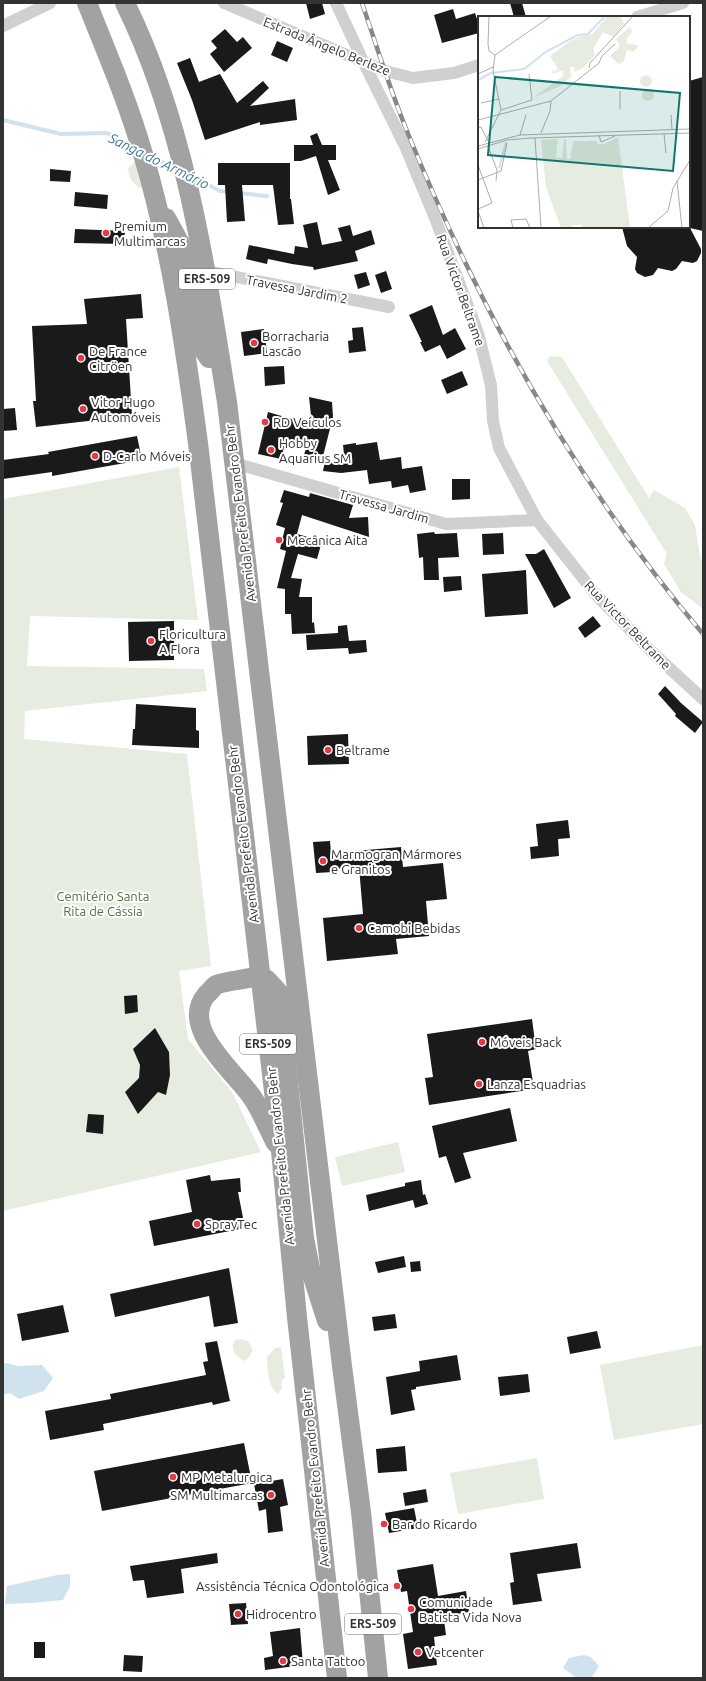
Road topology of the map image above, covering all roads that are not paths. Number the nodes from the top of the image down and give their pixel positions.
1 (50, 3) edge
2 (87, 3) edge
3 (224, 3) edge
4 (336, 3) edge
5 (683, 3) edge
6 (127, 5) edge
7 (640, 16) edge
8 (3, 26) edge
9 (363, 61) junction
10 (478, 65) edge
11 (156, 201) junction
12 (206, 270) junction
13 (389, 307) dead end
14 (220, 358) junction
15 (234, 463) junction
16 (537, 520) junction
17 (703, 699) edge
18 (260, 976) junction
19 (281, 1152) junction
20 (342, 1366) junction
21 (337, 1678) edge
22 (378, 1678) edge

1 - 8 street
2 - 11 highway, Avenida Prefeito Evandro Behr / ERS-509
3 - 9 street, Estrada Ângelo Berleze
4 - 9 street, Rua Victor Beltrame
5 - 7 street
6 - 12 highway, Avenida Prefeito Evandro Behr / ERS-509
9 - 10 street, Estrada Ângelo Berleze
9 - 16 street, Rua Victor Beltrame
11 - 14 highway
11 - 18 highway, Avenida Prefeito Evandro Behr / ERS-509
12 - 13 street, Travessa Jardim 2
12 - 14 highway, Avenida Prefeito Evandro Behr / ERS-509
14 - 15 highway, Avenida Prefeito Evandro Behr / ERS-509
15 - 16 street, Travessa Jardim
15 - 20 highway, Avenida Prefeito Evandro Behr / ERS-509
16 - 17 street, Rua Victor Beltrame
18 - 19 highway, Avenida Prefeito Evandro Behr / ERS-509
18 - 19 highway
18 - 20 highway
19 - 21 highway, Avenida Prefeito Evandro Behr / ERS-509
20 - 22 highway, Avenida Prefeito Evandro Behr / ERS-509

